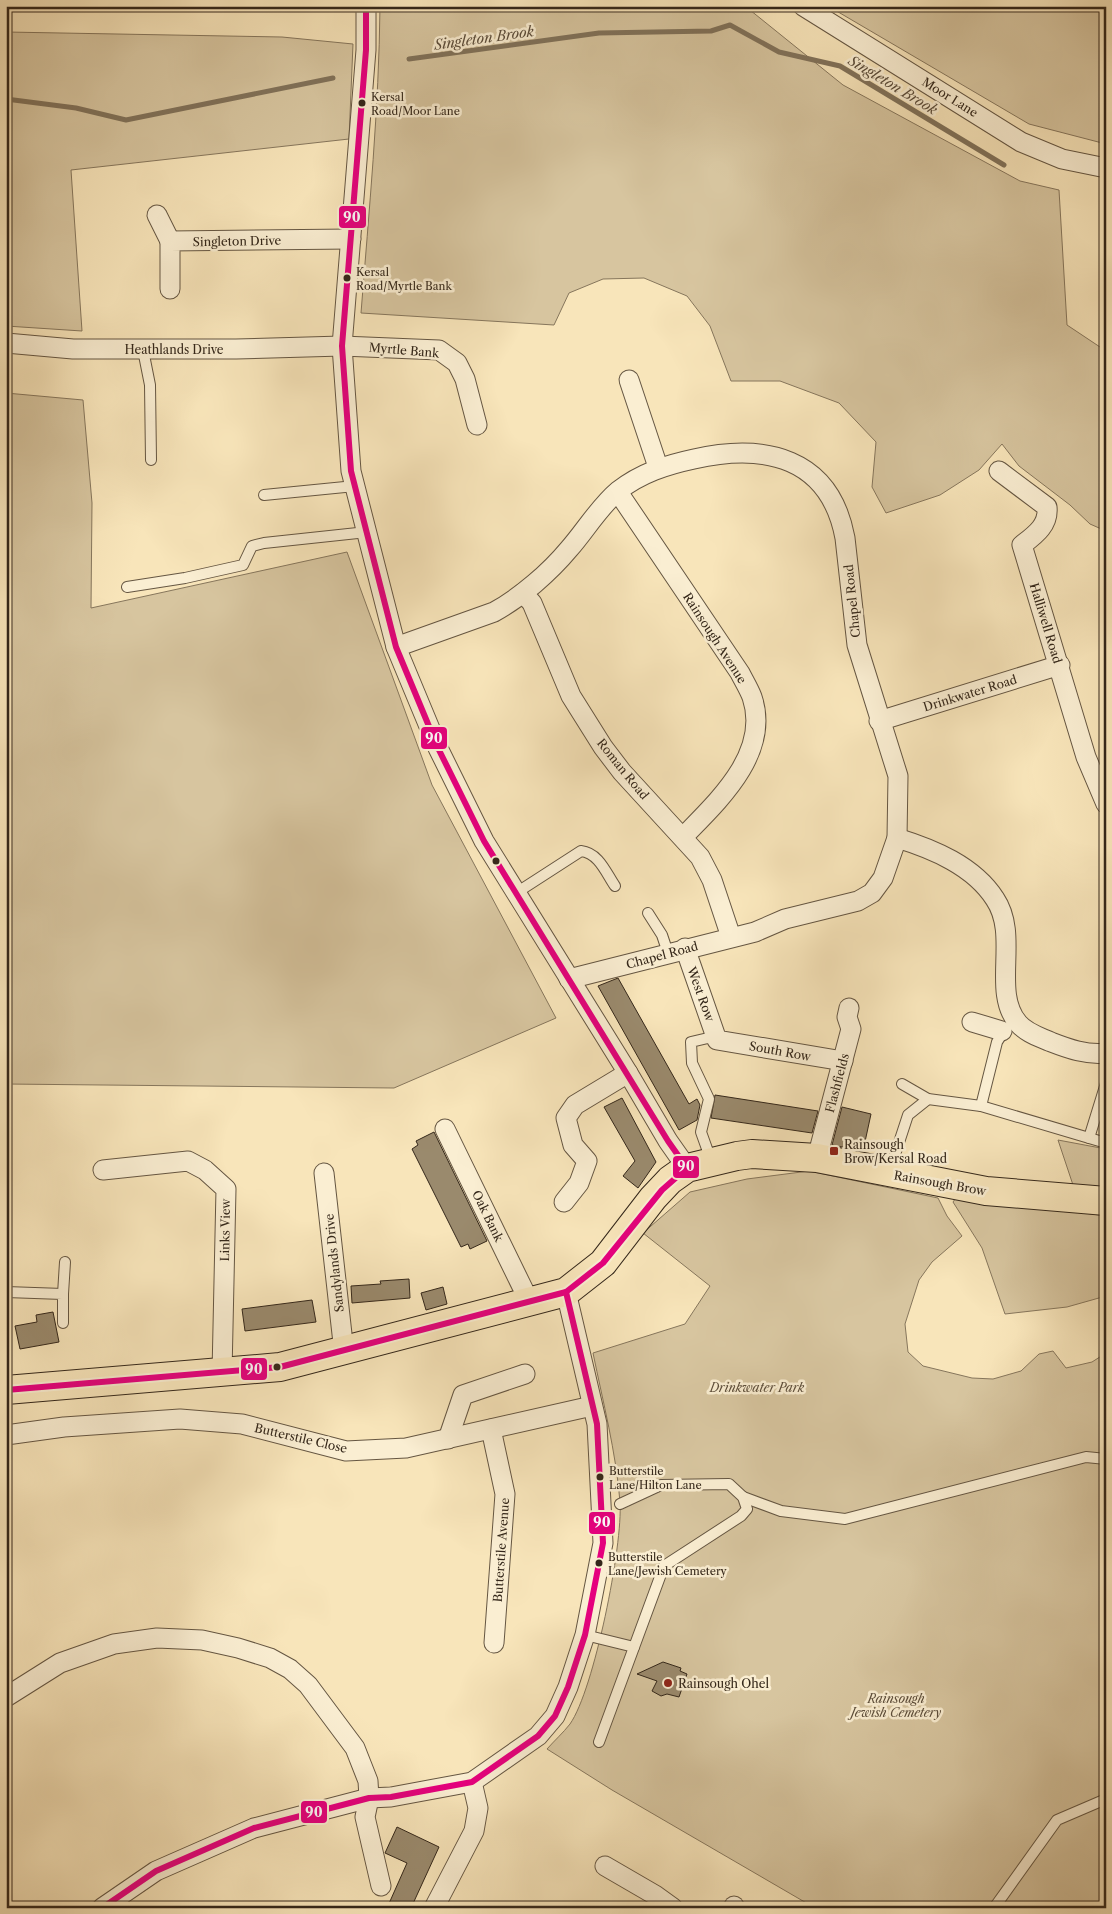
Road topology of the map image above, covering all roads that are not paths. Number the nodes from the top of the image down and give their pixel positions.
1 (366, 6) edge
2 (803, 6) edge
3 (1106, 168) edge
4 (157, 215) dead end
5 (351, 239) junction
6 (170, 241) junction
7 (170, 288) dead end
8 (6, 343) edge
9 (342, 346) junction
10 (143, 350) junction
11 (628, 380) dead end
12 (477, 425) dead end
13 (152, 460) dead end
14 (658, 467) junction
15 (998, 471) dead end
16 (355, 486) junction
17 (618, 492) junction
18 (264, 495) dead end
19 (367, 532) junction
20 (127, 587) dead end
21 (523, 592) junction
22 (396, 648) junction
23 (1060, 666) junction
24 (879, 721) junction
25 (1106, 804) edge
26 (683, 837) junction
27 (897, 838) junction
28 (616, 886) dead end
29 (516, 893) junction
30 (648, 913) dead end
31 (731, 937) junction
32 (676, 951) junction
33 (569, 979) junction
34 (848, 1008) dead end
35 (972, 1022) dead end
36 (1010, 1027) junction
37 (717, 1040) junction
38 (1106, 1053) edge
39 (843, 1062) junction
40 (628, 1072) junction
41 (1106, 1082) edge
42 (902, 1084) dead end
43 (928, 1099) junction
44 (981, 1106) junction
45 (445, 1129) dead end
46 (1089, 1138) junction
47 (1106, 1143) edge
48 (817, 1158) junction
49 (699, 1165) junction
50 (103, 1170) dead end
51 (324, 1173) dead end
52 (889, 1174) junction
53 (1106, 1201) edge
54 (564, 1202) dead end
55 (65, 1262) dead end
56 (6, 1292) edge
57 (566, 1292) junction
58 (63, 1294) junction
59 (530, 1303) junction
60 (63, 1323) dead end
61 (344, 1352) junction
62 (222, 1373) junction
63 (525, 1374) dead end
64 (6, 1390) edge
65 (592, 1406) junction
66 (491, 1429) junction
67 (6, 1435) edge
68 (448, 1439) junction
69 (1106, 1459) edge
70 (743, 1497) junction
71 (620, 1504) dead end
72 (585, 1635) junction
73 (494, 1643) dead end
74 (634, 1647) junction
75 (6, 1697) edge
76 (599, 1742) dead end
77 (472, 1782) junction
78 (369, 1798) junction
79 (1106, 1799) edge
80 (605, 1866) dead end
81 (381, 1886) dead end
82 (102, 1908) edge
83 (434, 1908) edge
84 (672, 1908) edge
85 (994, 1908) edge

1 - 5 street
2 - 3 street, Moor Lane
4 - 6 street
5 - 6 street, Singleton Drive
5 - 9 street
6 - 7 street
8 - 10 street, Heathlands Drive
9 - 10 street, Heathlands Drive
9 - 12 street, Myrtle Bank
9 - 16 street
10 - 13 lane
11 - 14 street
14 - 17 street, Chapel Road
14 - 24 street, Chapel Road
15 - 23 street, Halliwell Road
16 - 18 lane
16 - 19 street
17 - 21 street, Chapel Road
17 - 26 street, Rainsough Avenue
19 - 20 lane
19 - 22 street
21 - 22 street, Chapel Road
21 - 26 street, Roman Road
22 - 29 street
23 - 24 street, Drinkwater Road
23 - 25 street, Halliwell Road
24 - 27 street, Chapel Road
26 - 31 street, Roman Road
27 - 31 street, Chapel Road
27 - 36 street
28 - 29 lane
29 - 33 street
30 - 32 lane
31 - 32 street, Chapel Road
32 - 33 street, Chapel Road
32 - 37 street, West Row
33 - 40 street
34 - 39 street, Flashfields
35 - 36 street
36 - 38 street
36 - 44 lane
37 - 39 street, South Row
37 - 49 lane
39 - 48 street, Flashfields
40 - 49 street
40 - 54 street
41 - 46 lane
42 - 43 lane
43 - 44 lane
43 - 52 lane
44 - 46 lane
45 - 59 street, Oak Bank
46 - 47 lane
48 - 49 main road, Rainsough Brow
48 - 52 main road, Rainsough Brow
49 - 57 main road
50 - 62 street, Links View
51 - 61 street, Sandylands Drive
52 - 53 main road, Rainsough Brow
55 - 58 lane
56 - 58 lane
57 - 59 main road
57 - 65 street
58 - 60 lane
59 - 61 main road
61 - 62 main road
62 - 64 main road
63 - 68 street
65 - 66 street, Butterstile Close
65 - 72 street
66 - 68 street, Butterstile Close
66 - 73 street, Butterstile Avenue
67 - 68 street, Butterstile Close
69 - 70 lane
70 - 71 lane
70 - 74 lane
72 - 74 lane
72 - 77 street
74 - 76 lane
75 - 78 street
77 - 78 street
77 - 83 street
78 - 81 street
78 - 82 street
79 - 85 lane
80 - 84 street

